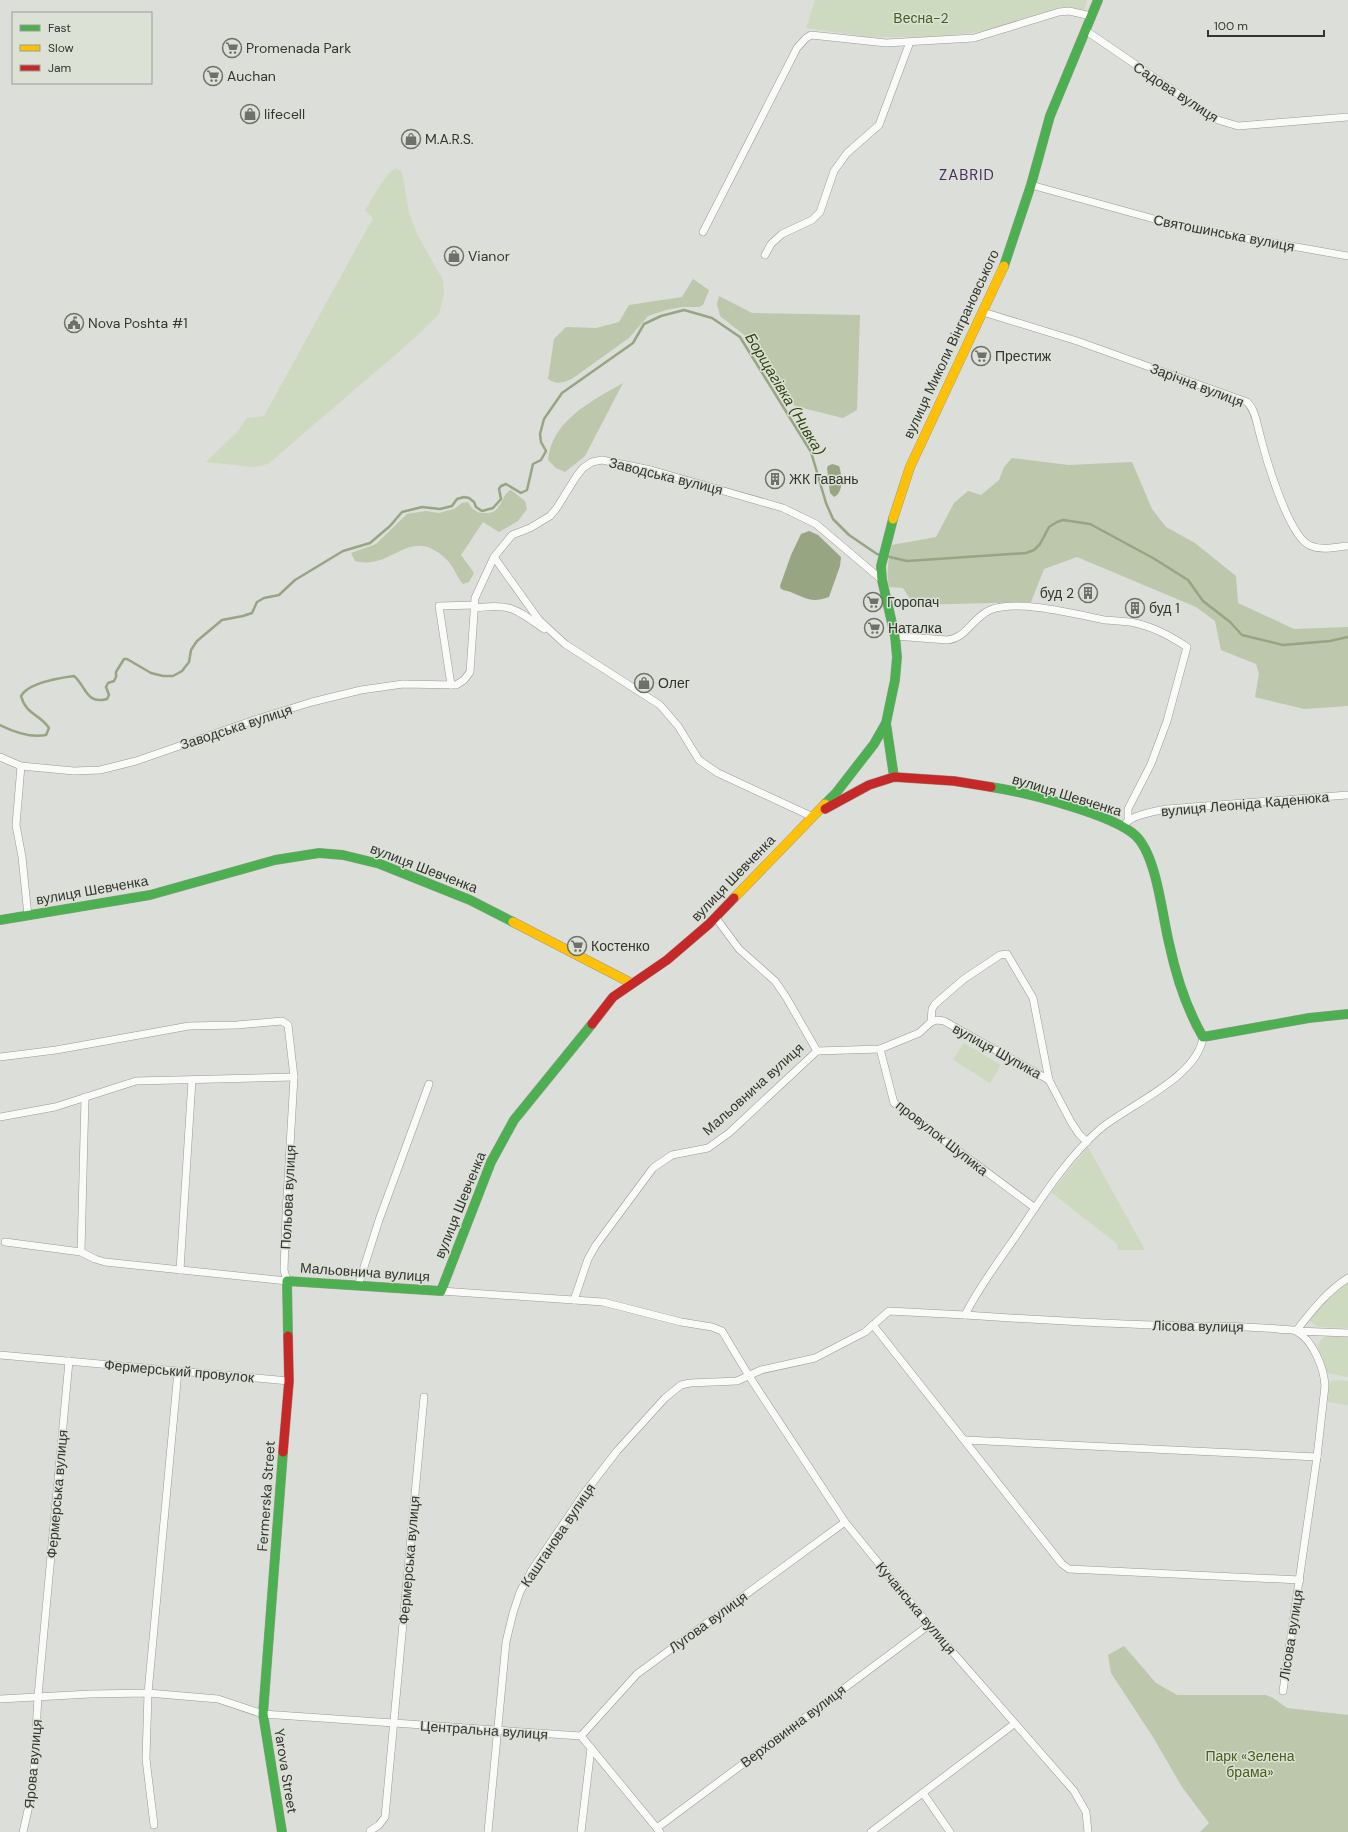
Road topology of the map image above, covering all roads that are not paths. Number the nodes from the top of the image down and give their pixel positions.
1 (1098, 0) edge
2 (1091, 16) junction
3 (1085, 30) junction
4 (910, 42) junction
5 (1348, 117) edge
6 (1031, 185) junction
7 (703, 232) dead end
8 (765, 254) dead end
9 (1348, 256) edge
10 (984, 312) junction
11 (1348, 546) edge
12 (494, 557) junction
13 (882, 580) junction
14 (475, 606) junction
15 (895, 636) junction
16 (565, 644) junction
17 (452, 684) junction
18 (886, 723) junction
19 (0, 757) edge
20 (21, 766) junction
21 (894, 776) junction
22 (1348, 795) edge
23 (813, 817) junction
24 (1126, 824) junction
25 (28, 916) junction
26 (716, 918) junction
27 (0, 920) edge
28 (631, 983) junction
29 (1348, 1014) edge
30 (931, 1022) junction
31 (1203, 1036) junction
32 (880, 1049) junction
33 (816, 1051) junction
34 (0, 1057) edge
35 (294, 1077) junction
36 (192, 1080) junction
37 (1049, 1080) junction
38 (429, 1084) dead end
39 (85, 1097) junction
40 (0, 1117) edge
41 (1087, 1142) junction
42 (1035, 1208) junction
43 (5, 1242) dead end
44 (81, 1252) junction
45 (180, 1270) junction
46 (1348, 1278) edge
47 (287, 1280) junction
48 (358, 1286) junction
49 (441, 1291) junction
50 (574, 1300) junction
51 (966, 1315) junction
52 (873, 1325) junction
53 (1296, 1331) junction
54 (1348, 1333) edge
55 (0, 1355) edge
56 (69, 1361) junction
57 (178, 1370) junction
58 (749, 1376) junction
59 (289, 1381) junction
60 (424, 1397) dead end
61 (965, 1440) junction
62 (1318, 1457) junction
63 (845, 1522) junction
64 (1300, 1580) junction
65 (929, 1625) junction
66 (1283, 1691) dead end
67 (148, 1693) junction
68 (38, 1696) junction
69 (0, 1699) edge
70 (263, 1714) junction
71 (394, 1724) junction
72 (1014, 1724) junction
73 (498, 1730) junction
74 (581, 1736) junction
75 (591, 1748) junction
76 (923, 1793) junction
77 (154, 1825) dead end
78 (658, 1830) edge
79 (370, 1831) dead end
80 (23, 1832) edge
81 (282, 1832) edge
82 (488, 1832) edge
83 (582, 1832) edge
84 (871, 1832) edge
85 (950, 1832) edge
86 (1088, 1832) edge

1 - 2 main road, вулиця Миколи Вінграновського
2 - 3 main road, вулиця Миколи Вінграновського
2 - 4 street
3 - 5 street, Садова вулиця
3 - 6 main road, вулиця Миколи Вінграновського
4 - 7 street
4 - 8 street
6 - 9 street, Святошинська вулиця
6 - 10 main road, вулиця Миколи Вінграновського
10 - 11 street, Зарічна вулиця
10 - 13 main road, вулиця Миколи Вінграновського
12 - 13 street, Заводська вулиця
12 - 14 street, Заводська вулиця
12 - 16 street
13 - 15 main road, вулиця Миколи Вінграновського
14 - 16 street
14 - 17 street, Заводська вулиця
14 - 17 street
15 - 18 main road, вулиця Шевченка
15 - 24 street
16 - 23 street
17 - 20 street, Заводська вулиця
18 - 21 main road, вулиця Шевченка
18 - 23 main road, вулиця Шевченка
19 - 20 street, Заводська вулиця
20 - 25 street
21 - 23 main road, вулиця Шевченка
21 - 24 main road, вулиця Шевченка
22 - 24 street, вулиця Леоніда Каденюка
23 - 26 main road, вулиця Шевченка
24 - 31 main road, вулиця Шевченка
25 - 27 main road, вулиця Шевченка
25 - 28 main road, вулиця Шевченка
26 - 28 main road, вулиця Шевченка
26 - 33 street
28 - 49 main road, вулиця Шевченка
29 - 31 main road
30 - 32 street
30 - 37 street, вулиця Шупика
30 - 37 street
31 - 41 street
32 - 33 street
32 - 42 street, провулок Шупика
33 - 50 street, Мальовнича вулиця
34 - 35 street, Польова вулиця
35 - 36 street
35 - 47 street, Польова вулиця
36 - 39 street
36 - 45 street
37 - 41 street, вулиця Шупика
38 - 48 street
39 - 40 street
39 - 44 street
41 - 42 street
42 - 51 street
43 - 44 street
44 - 45 street
45 - 47 street
46 - 53 street
47 - 48 main road, Мальовнича вулиця
47 - 59 main road, Fermerska Street
48 - 49 main road, Мальовнича вулиця
49 - 50 street
50 - 58 street
51 - 52 street, Лісова вулиця
51 - 53 street, Лісова вулиця
52 - 58 street, Каштанова вулиця
52 - 61 street, Лісова вулиця
53 - 54 street
53 - 62 street, Лісова вулиця
55 - 56 street
56 - 57 street, Фермерський провулок
56 - 68 street, Фермерська вулиця
57 - 59 street, Фермерський провулок
57 - 67 street
58 - 63 street, Кучанська вулиця
58 - 73 street, Каштанова вулиця
59 - 70 main road, Fermerska Street
60 - 71 street, Фермерська вулиця
61 - 62 street
61 - 64 street, Лісова вулиця
62 - 64 street, Лісова вулиця
63 - 65 street, Кучанська вулиця
63 - 74 street, Лугова вулиця
64 - 66 street, Лісова вулиця
65 - 72 street, Кучанська вулиця
65 - 78 street, Верховинна вулиця
67 - 68 street, Центральна вулиця
67 - 70 street, Центральна вулиця
67 - 77 street
68 - 69 street, Центральна вулиця
68 - 80 street, Ярова вулиця
70 - 71 street, Центральна вулиця
70 - 81 main road, Yarova Street
71 - 73 street, Центральна вулиця
71 - 79 street, Фермерська вулиця
72 - 76 street
72 - 86 street, Кучанська вулиця
73 - 74 street, Центральна вулиця
73 - 82 street, Каштанова вулиця
74 - 75 street
75 - 78 street
75 - 83 street
76 - 84 street
76 - 85 street

